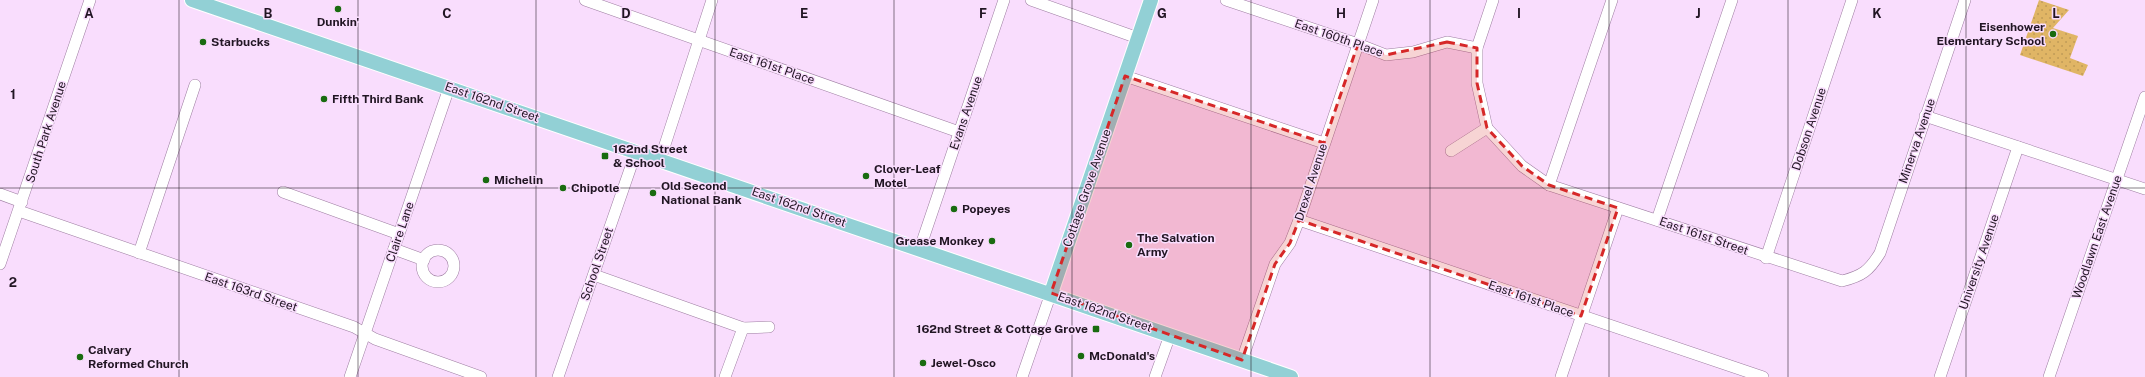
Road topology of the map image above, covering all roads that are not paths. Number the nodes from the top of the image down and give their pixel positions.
1 (90, 0) edge
2 (192, 0) edge
3 (584, 0) edge
4 (712, 0) edge
5 (1004, 0) edge
6 (1031, 0) edge
7 (1151, 0) edge
8 (1226, 0) edge
9 (1373, 0) edge
10 (1493, 0) edge
11 (1612, 0) edge
12 (1732, 0) edge
13 (1852, 0) edge
14 (1965, 0) edge
15 (1138, 38) junction
16 (699, 40) junction
17 (1358, 44) junction
18 (1477, 48) junction
19 (1125, 76) junction
20 (195, 86) dead end
21 (449, 88) junction
22 (2145, 97) edge
23 (1925, 116) junction
24 (1487, 128) junction
25 (959, 132) junction
26 (1324, 143) junction
27 (2018, 147) junction
28 (1451, 151) dead end
29 (636, 152) junction
30 (660, 160) junction
31 (2117, 180) junction
32 (1550, 185) junction
33 (2145, 189) edge
34 (283, 192) dead end
35 (0, 194) edge
36 (21, 206) junction
37 (1618, 208) junction
38 (1299, 220) junction
39 (1657, 220) junction
40 (399, 234) junction
41 (920, 248) junction
42 (394, 250) junction
43 (139, 253) junction
44 (1766, 258) junction
45 (424, 260) dead end
46 (0, 264) edge
47 (594, 275) junction
48 (1859, 277) joint
49 (1051, 293) junction
50 (1581, 316) junction
51 (769, 327) dead end
52 (742, 328) junction
53 (365, 334) junction
54 (1170, 335) junction
55 (1242, 360) junction
56 (350, 377) edge
57 (481, 377) edge
58 (559, 377) edge
59 (725, 377) edge
60 (1022, 377) edge
61 (1155, 377) edge
62 (1291, 377) edge
63 (1561, 377) edge
64 (1763, 377) edge
65 (1940, 377) edge
66 (2049, 377) edge

1 - 36 street, South Park Avenue
2 - 21 main road, East 162nd Street
3 - 16 street, East 161st Place
4 - 16 street
5 - 25 street, Evans Avenue
6 - 15 street
7 - 15 main road, Cottage Grove Avenue
8 - 17 street, East 160th Place
9 - 17 street, Drexel Avenue
10 - 18 street
11 - 32 street
12 - 39 street
13 - 44 street, Dobson Avenue
14 - 23 street, Minerva Avenue
15 - 19 main road, Cottage Grove Avenue
16 - 25 street, East 161st Place
16 - 30 street
17 - 18 street, East 160th Place
17 - 26 street, Drexel Avenue
18 - 24 street
19 - 26 street
19 - 49 main road, Cottage Grove Avenue
20 - 43 street
21 - 29 main road, East 162nd Street
21 - 40 street, Claire Lane
22 - 31 street, Woodlawn East Avenue
23 - 27 street
23 - 48 street, Minerva Avenue
24 - 28 street
24 - 32 street, East 161st Street
25 - 41 street, Evans Avenue
26 - 38 street, Drexel Avenue
27 - 31 street
27 - 65 street, University Avenue
29 - 30 main road, East 162nd Street
29 - 47 street, School Street
30 - 41 main road, East 162nd Street
31 - 33 street
31 - 66 street, Woodlawn East Avenue
32 - 37 street, East 161st Street
34 - 40 street
35 - 36 street, East 163rd Street
36 - 43 street, East 163rd Street
36 - 46 street, South Park Avenue
37 - 39 street, East 161st Street
37 - 50 street
38 - 50 street, East 161st Place
38 - 55 street, Drexel Avenue
39 - 44 street, East 161st Street
40 - 42 street, Claire Lane
41 - 49 main road, East 162nd Street
42 - 45 street
42 - 53 street, Claire Lane
43 - 53 street, East 163rd Street
44 - 48 street, East 161st Street
47 - 52 street
47 - 58 street, School Street
49 - 54 main road, East 162nd Street
49 - 60 street, Cottage Grove Avenue
50 - 63 street
50 - 64 street, East 161st Place
51 - 52 street
52 - 59 street
53 - 56 street, Claire Lane
53 - 57 street, East 163rd Street
54 - 55 main road, East 162nd Street
54 - 61 street
55 - 62 main road, East 162nd Street

